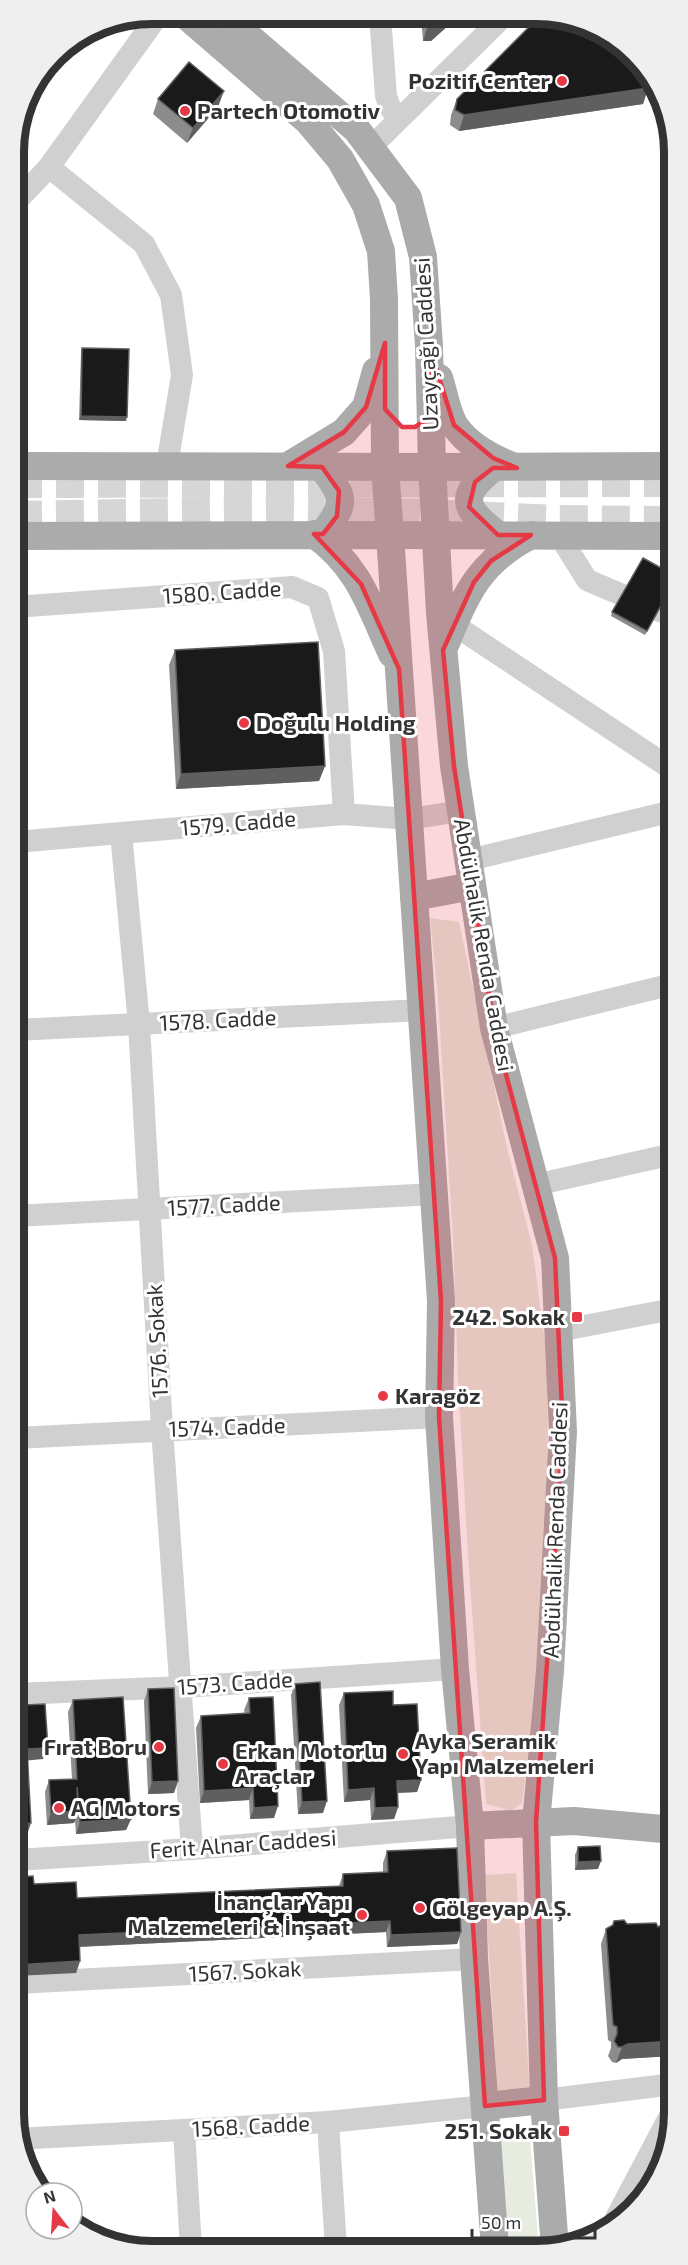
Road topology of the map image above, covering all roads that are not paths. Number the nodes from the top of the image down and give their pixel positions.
1 (152, 24) edge
2 (196, 24) edge
3 (234, 24) edge
4 (381, 24) edge
5 (496, 24) edge
6 (398, 120) junction
7 (370, 148) junction
8 (49, 167) junction
9 (24, 193) edge
10 (384, 343) junction
11 (429, 346) junction
12 (431, 408) junction
13 (385, 409) junction
14 (167, 465) junction
15 (24, 466) edge
16 (288, 466) junction
17 (664, 466) edge
18 (322, 467) junction
19 (385, 467) junction
20 (432, 467) junction
21 (505, 468) junction
22 (319, 534) junction
23 (390, 535) junction
24 (436, 535) junction
25 (498, 535) junction
26 (531, 535) junction
27 (559, 535) junction
28 (24, 536) edge
29 (664, 536) edge
30 (24, 606) edge
31 (664, 613) edge
32 (453, 624) junction
33 (443, 650) junction
34 (399, 669) junction
35 (664, 764) edge
36 (461, 811) junction
37 (344, 814) junction
38 (664, 814) edge
39 (409, 819) junction
40 (121, 833) junction
41 (24, 841) edge
42 (471, 873) junction
43 (414, 897) junction
44 (664, 986) edge
45 (422, 1010) junction
46 (139, 1024) junction
47 (494, 1028) junction
48 (24, 1030) edge
49 (664, 1156) edge
50 (535, 1185) junction
51 (434, 1194) junction
52 (150, 1209) junction
53 (24, 1216) edge
54 (664, 1311) edge
55 (558, 1331) junction
56 (439, 1418) junction
57 (162, 1429) junction
58 (24, 1437) edge
59 (454, 1669) junction
60 (182, 1687) junction
61 (24, 1695) edge
62 (536, 1822) junction
63 (470, 1826) junction
64 (664, 1829) edge
65 (192, 1849) junction
66 (24, 1860) edge
67 (474, 1959) junction
68 (24, 1983) edge
69 (664, 2085) edge
70 (544, 2100) junction
71 (485, 2106) junction
72 (328, 2122) junction
73 (663, 2129) edge
74 (184, 2130) junction
75 (26, 2138) edge
76 (622, 2207) edge
77 (554, 2240) edge
78 (191, 2241) edge
79 (335, 2241) edge
80 (494, 2241) edge

1 - 8 street
2 - 10 main road, Uzayçağı Caddesi
3 - 7 main road, Uzayçağı Caddesi
4 - 6 street
5 - 6 street
6 - 7 street
7 - 11 main road, Uzayçağı Caddesi
8 - 9 street
8 - 14 street
10 - 13 main road, Uzayçağı Caddesi
10 - 16 main road
11 - 12 main road, Uzayçağı Caddesi
11 - 21 main road
12 - 13 main road
12 - 20 main road, Uzayçağı Caddesi
13 - 19 main road, Uzayçağı Caddesi
14 - 15 main road
14 - 16 main road
16 - 18 main road
17 - 21 main road
18 - 19 main road
18 - 22 main road
19 - 20 main road
19 - 23 main road, Uzayçağı Caddesi
20 - 21 main road
20 - 24 main road, Uzayçağı Caddesi
21 - 25 main road
22 - 23 main road
22 - 28 main road
22 - 34 main road
23 - 24 main road
23 - 34 main road
24 - 25 main road
24 - 33 main road, Abdülhalik Renda Caddesi
25 - 26 main road
26 - 27 main road
26 - 32 main road
27 - 29 main road
27 - 31 street
30 - 37 street, 1580. Cadde
32 - 33 main road
32 - 35 street
33 - 36 main road, Abdülhalik Renda Caddesi
34 - 39 main road
36 - 39 street, 1579. Cadde
36 - 42 main road, Abdülhalik Renda Caddesi
37 - 39 street, 1579. Cadde
37 - 40 street, 1579. Cadde
38 - 42 street
39 - 43 main road
40 - 41 street, 1579. Cadde
40 - 46 street, 1576. Sokak
42 - 43 main road
42 - 47 main road, Abdülhalik Renda Caddesi
43 - 45 main road
44 - 47 street
45 - 46 street, 1578. Cadde
45 - 51 main road
46 - 48 street, 1578. Cadde
46 - 52 street, 1576. Sokak
47 - 50 main road, Abdülhalik Renda Caddesi
49 - 50 street
50 - 55 main road, Abdülhalik Renda Caddesi
51 - 52 street, 1577. Cadde
51 - 56 main road
52 - 53 street, 1577. Cadde
52 - 57 street, 1576. Sokak
54 - 55 street
55 - 62 main road, Abdülhalik Renda Caddesi
56 - 57 street, 1574. Cadde
56 - 59 main road
57 - 58 street, 1574. Cadde
57 - 60 street, 1576. Sokak
59 - 60 street, 1573. Cadde
59 - 63 main road
60 - 61 street, 1573. Cadde
60 - 65 street, 1576. Sokak
62 - 63 main road
62 - 64 main road
62 - 70 main road, Abdülhalik Renda Caddesi
63 - 65 street, Ferit Alnar Caddesi
63 - 67 main road
65 - 66 street, Ferit Alnar Caddesi
67 - 68 street, 1567. Sokak
67 - 71 main road
69 - 70 street
70 - 71 main road
70 - 77 main road, Abdülhalik Renda Caddesi
71 - 72 street, 1568. Cadde
71 - 80 main road
72 - 74 street, 1568. Cadde
72 - 79 street
73 - 76 street
74 - 75 street, 1568. Cadde
74 - 78 street

